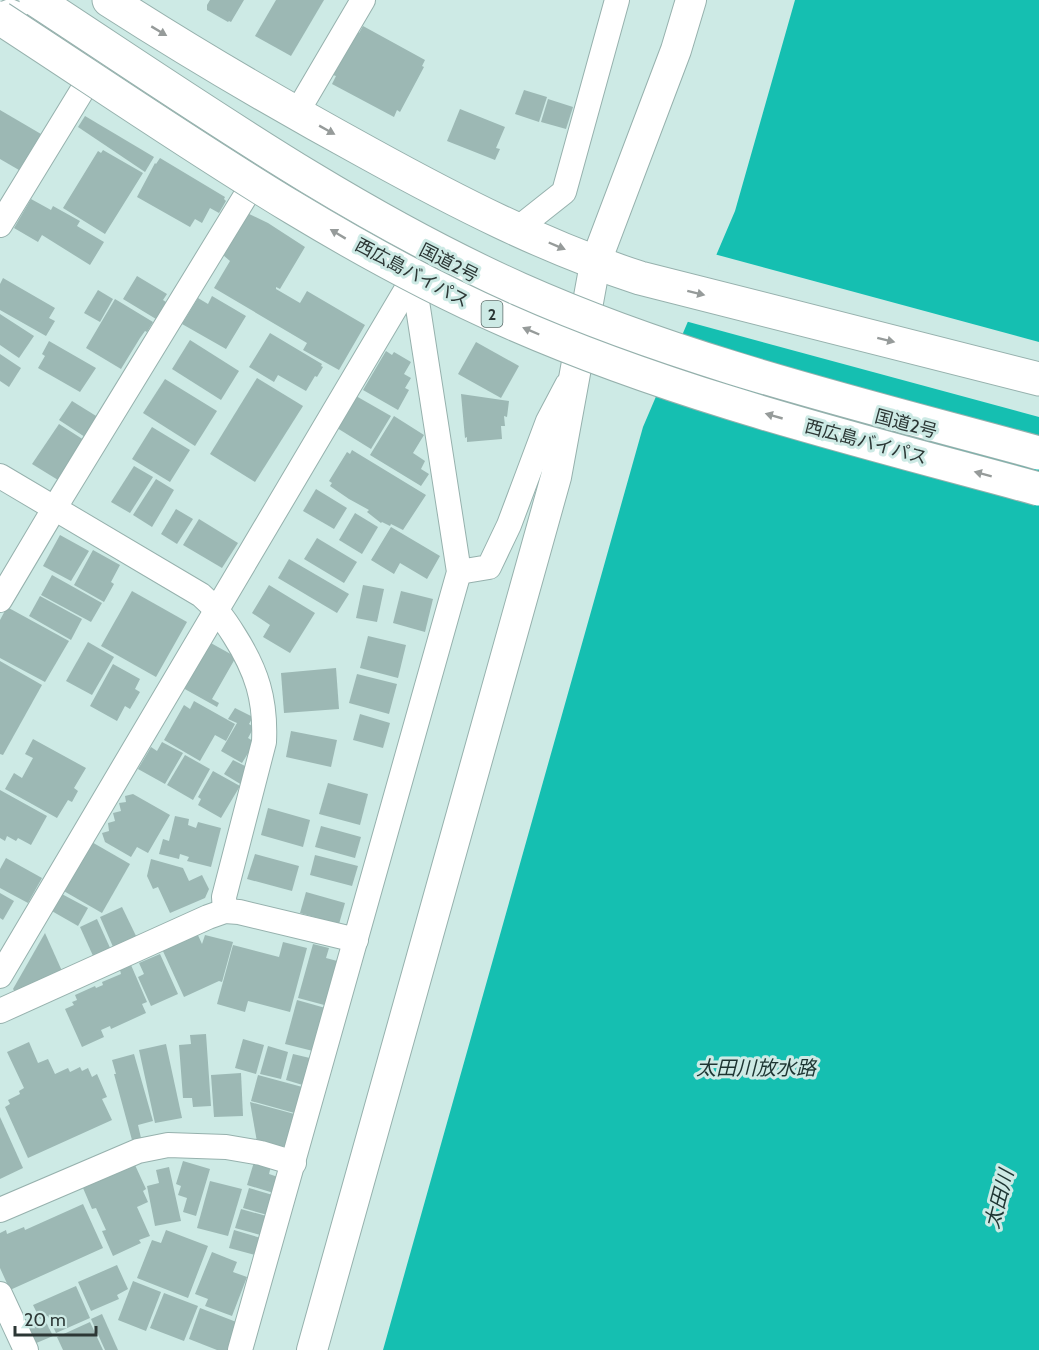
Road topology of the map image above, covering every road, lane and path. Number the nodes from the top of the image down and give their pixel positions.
1 (36, 0) edge
2 (363, 0) edge
3 (617, 0) edge
4 (691, 0) edge
5 (127, 5) edge
6 (0, 12) edge
7 (0, 18) edge
8 (105, 53) junction
9 (296, 114) junction
10 (269, 159) junction
11 (0, 225) edge
12 (516, 230) junction
13 (427, 252) junction
14 (595, 264) junction
15 (584, 327) junction
16 (575, 371) junction
17 (1039, 378) edge
18 (1039, 453) edge
19 (1039, 460) edge
20 (0, 477) edge
21 (1039, 489) edge
22 (54, 509) junction
23 (459, 572) junction
24 (0, 600) edge
25 (216, 608) junction
26 (225, 911) junction
27 (356, 940) junction
28 (0, 975) edge
29 (0, 1011) edge
30 (294, 1163) junction
31 (0, 1210) edge
32 (0, 1294) edge
33 (26, 1350) edge
34 (240, 1350) edge
35 (312, 1350) edge

1 - 18 highway, 西広島バイパス / 2, bridge
2 - 9 street
3 - 12 street
4 - 14 street
5 -> 9 highway
6 - 8 highway, 国道2号 / 2
21 -> 7 highway, 西広島バイパス / 2, bridge
8 - 10 highway, 国道2号 / 2
8 - 11 street
9 -> 12 highway
10 - 13 highway, 国道2号 / 2
10 - 22 street
12 -> 14 highway
13 - 15 highway, 国道2号 / 2
13 - 23 street
13 - 25 street
14 - 15 street
14 -> 17 highway
15 - 16 street
15 - 19 highway, 国道2号 / 2
16 - 23 street
16 - 35 street
20 - 22 street
22 - 24 street
22 - 25 street
23 - 27 street
25 - 26 street
25 - 28 street
26 - 27 street
26 - 29 street
27 - 30 street
30 - 31 street
30 - 34 street
32 - 33 street

